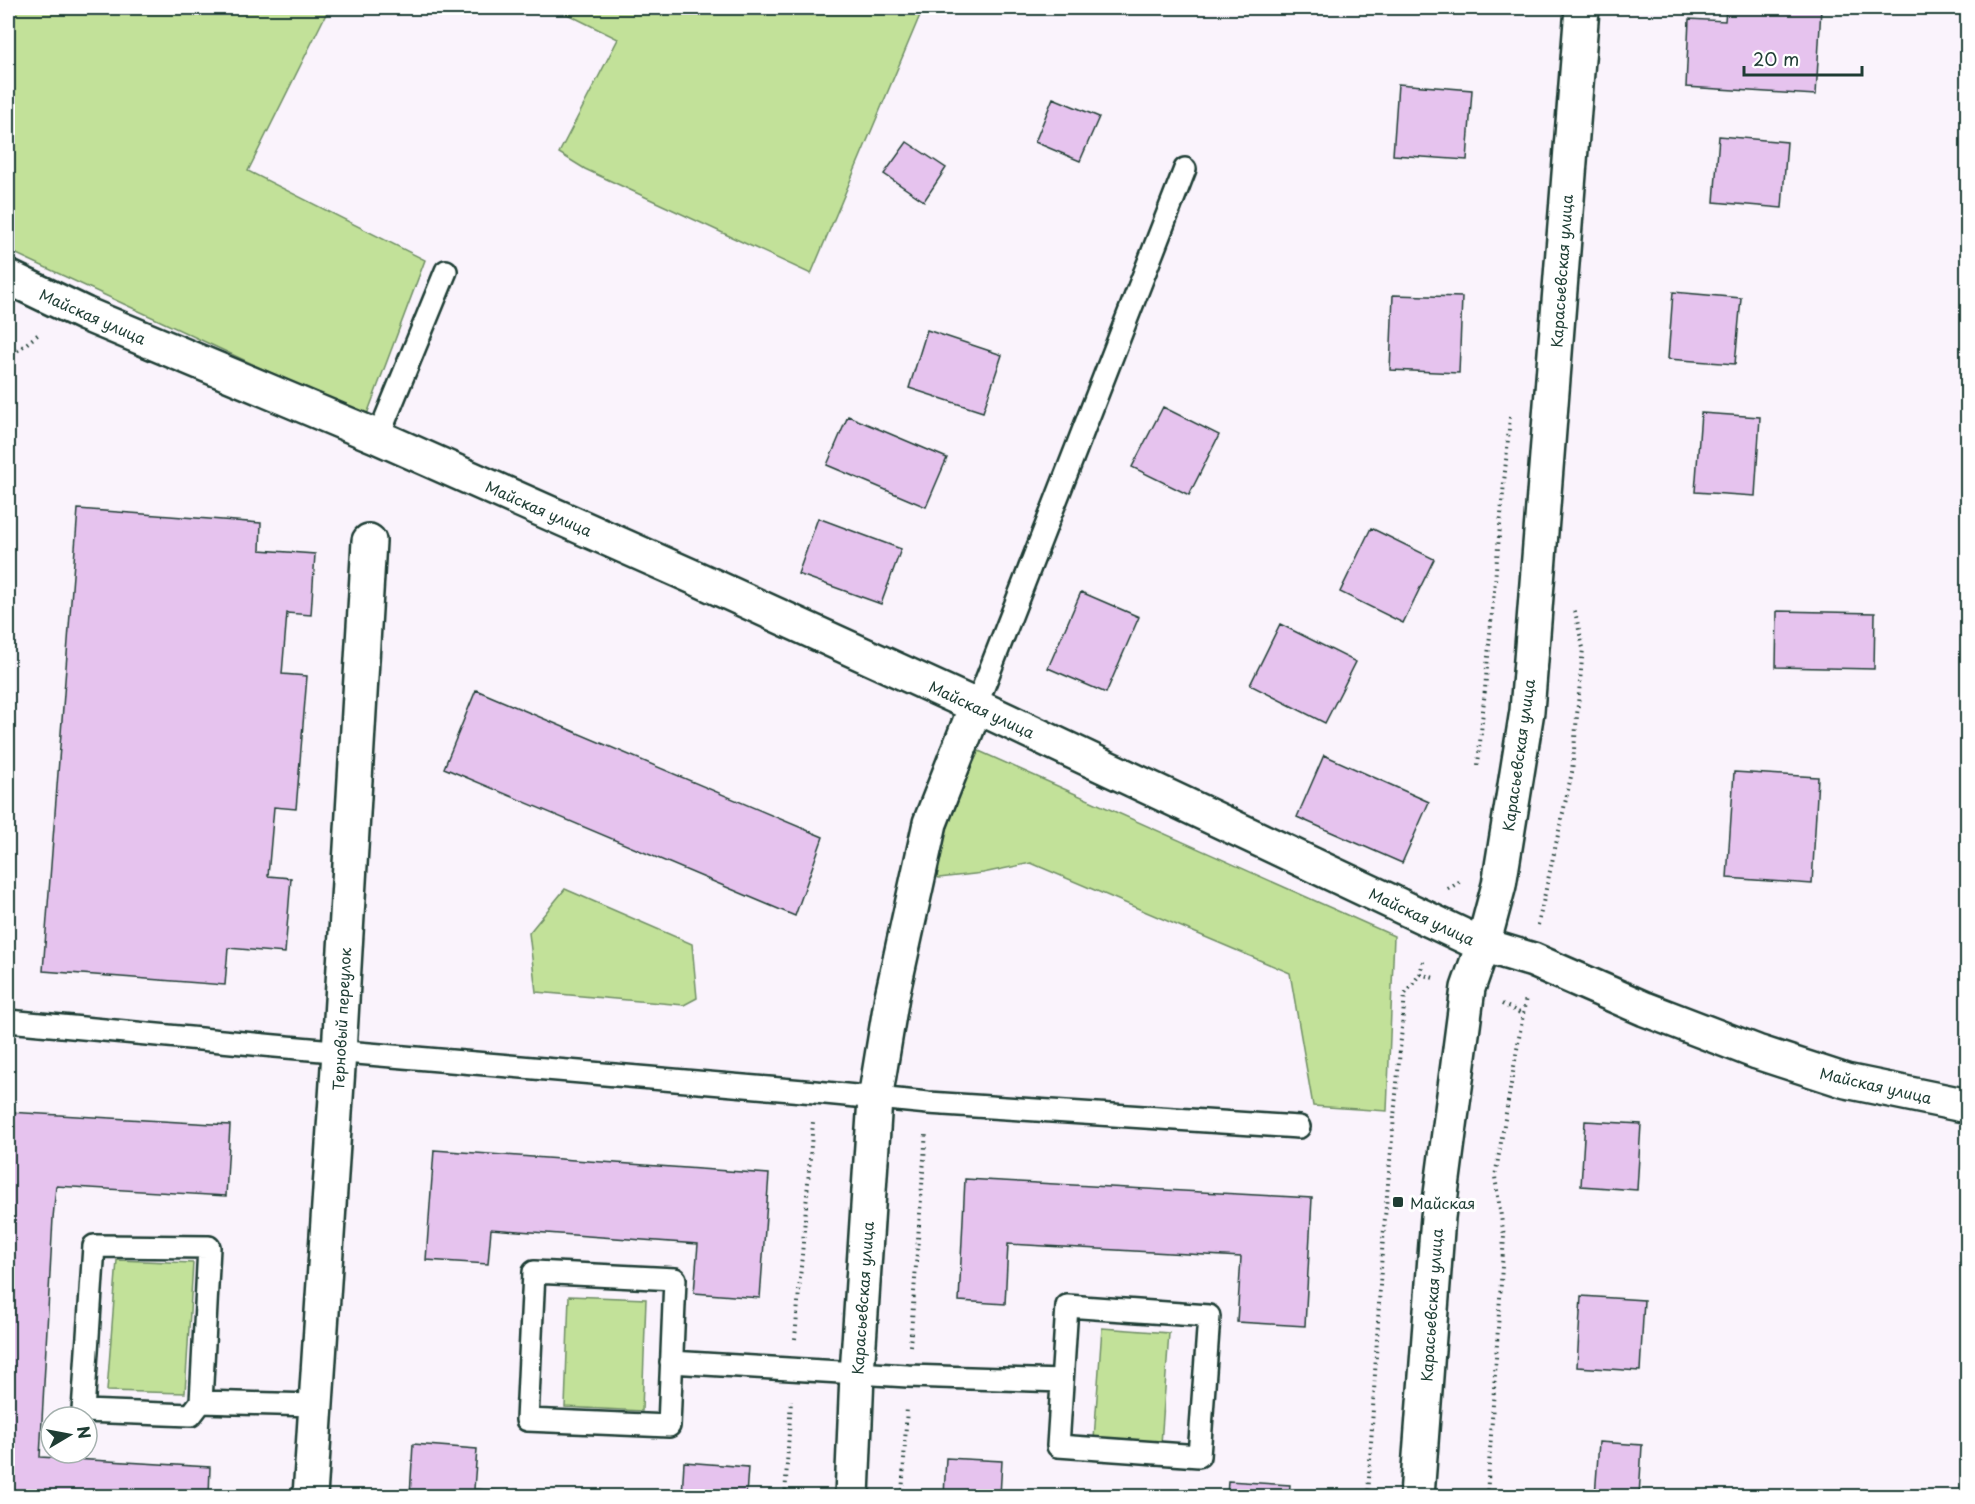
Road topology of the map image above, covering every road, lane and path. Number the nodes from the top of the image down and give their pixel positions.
1 (1582, 8) edge
2 (1185, 169) dead end
3 (446, 271) dead end
4 (8, 277) edge
5 (1510, 412) dead end
6 (378, 437) junction
7 (369, 541) dead end
8 (976, 706) junction
9 (1477, 769) dead end
10 (1468, 876) dead end
11 (1433, 922) junction
12 (1483, 945) junction
13 (8, 1021) edge
14 (339, 1052) junction
15 (815, 1092) junction
16 (875, 1099) junction
17 (928, 1103) junction
18 (1968, 1106) edge
19 (1299, 1127) dead end
20 (671, 1362) junction
21 (793, 1370) junction
22 (857, 1374) junction
23 (908, 1376) junction
24 (1062, 1381) junction
25 (201, 1402) junction
26 (315, 1405) junction
27 (310, 1497) edge
28 (785, 1497) edge
29 (852, 1497) edge
30 (902, 1497) edge
31 (1368, 1497) edge
32 (1417, 1497) edge

1 - 12 street, Карасьевская улица
2 - 8 lane
3 - 6 lane
4 - 6 street, Майская улица
5 - 9 path
6 - 8 street, Майская улица
7 - 14 street, Терновый переулок
8 - 11 street, Майская улица
8 - 16 street, Карасьевская улица
10 - 11 path
11 - 12 street, Майская улица
11 - 31 path
12 - 18 street, Майская улица
12 - 32 street, Карасьевская улица
13 - 14 lane
14 - 15 lane
14 - 26 street, Терновый переулок
15 - 16 lane
15 - 21 path
16 - 17 lane
16 - 22 street, Карасьевская улица
17 - 19 lane
17 - 23 path
20 - 20 lane
20 - 21 lane
21 - 22 lane
21 - 28 path
22 - 23 lane
22 - 29 street, Карасьевская улица
23 - 24 lane
23 - 30 path
24 - 24 lane
25 - 25 lane
25 - 26 lane
26 - 27 street, Терновый переулок

